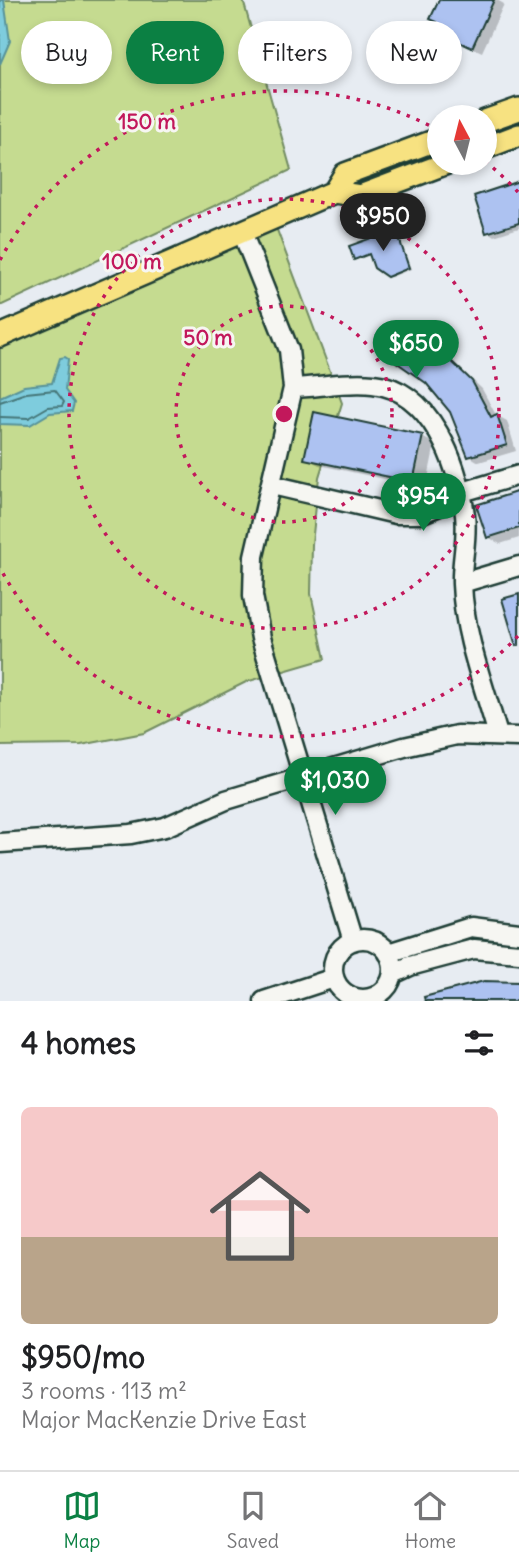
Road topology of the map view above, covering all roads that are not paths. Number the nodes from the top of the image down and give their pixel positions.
1 (519, 108) edge
2 (497, 116) edge
3 (519, 135) edge
4 (427, 143) edge
5 (497, 143) edge
6 (427, 171) edge
7 (334, 192) junction
8 (242, 232) junction
9 (0, 336) edge
10 (293, 388) junction
11 (519, 475) edge
12 (272, 485) junction
13 (459, 493) junction
14 (519, 566) edge
15 (462, 583) junction
16 (498, 735) junction
17 (519, 737) edge
18 (303, 776) junction
19 (0, 843) edge
20 (519, 933) edge
21 (353, 941) junction
22 (388, 953) junction
23 (519, 953) edge
24 (393, 974) junction
25 (334, 978) junction
26 (376, 998) edge
27 (264, 1001) edge

1 - 2 main road
3 - 5 main road
4 - 7 main road
6 - 7 main road
7 - 8 main road
8 - 9 main road
8 - 10 street
10 - 12 street
10 - 13 street
11 - 13 street
12 - 13 street
12 - 18 street
13 - 15 street
14 - 15 street
15 - 16 street
16 - 17 street
16 - 18 street
18 - 19 street
18 - 21 street
20 - 22 street
21 - 22 street
21 - 25 street
22 - 24 street
23 - 24 street
24 - 26 street
25 - 26 street
25 - 27 street

